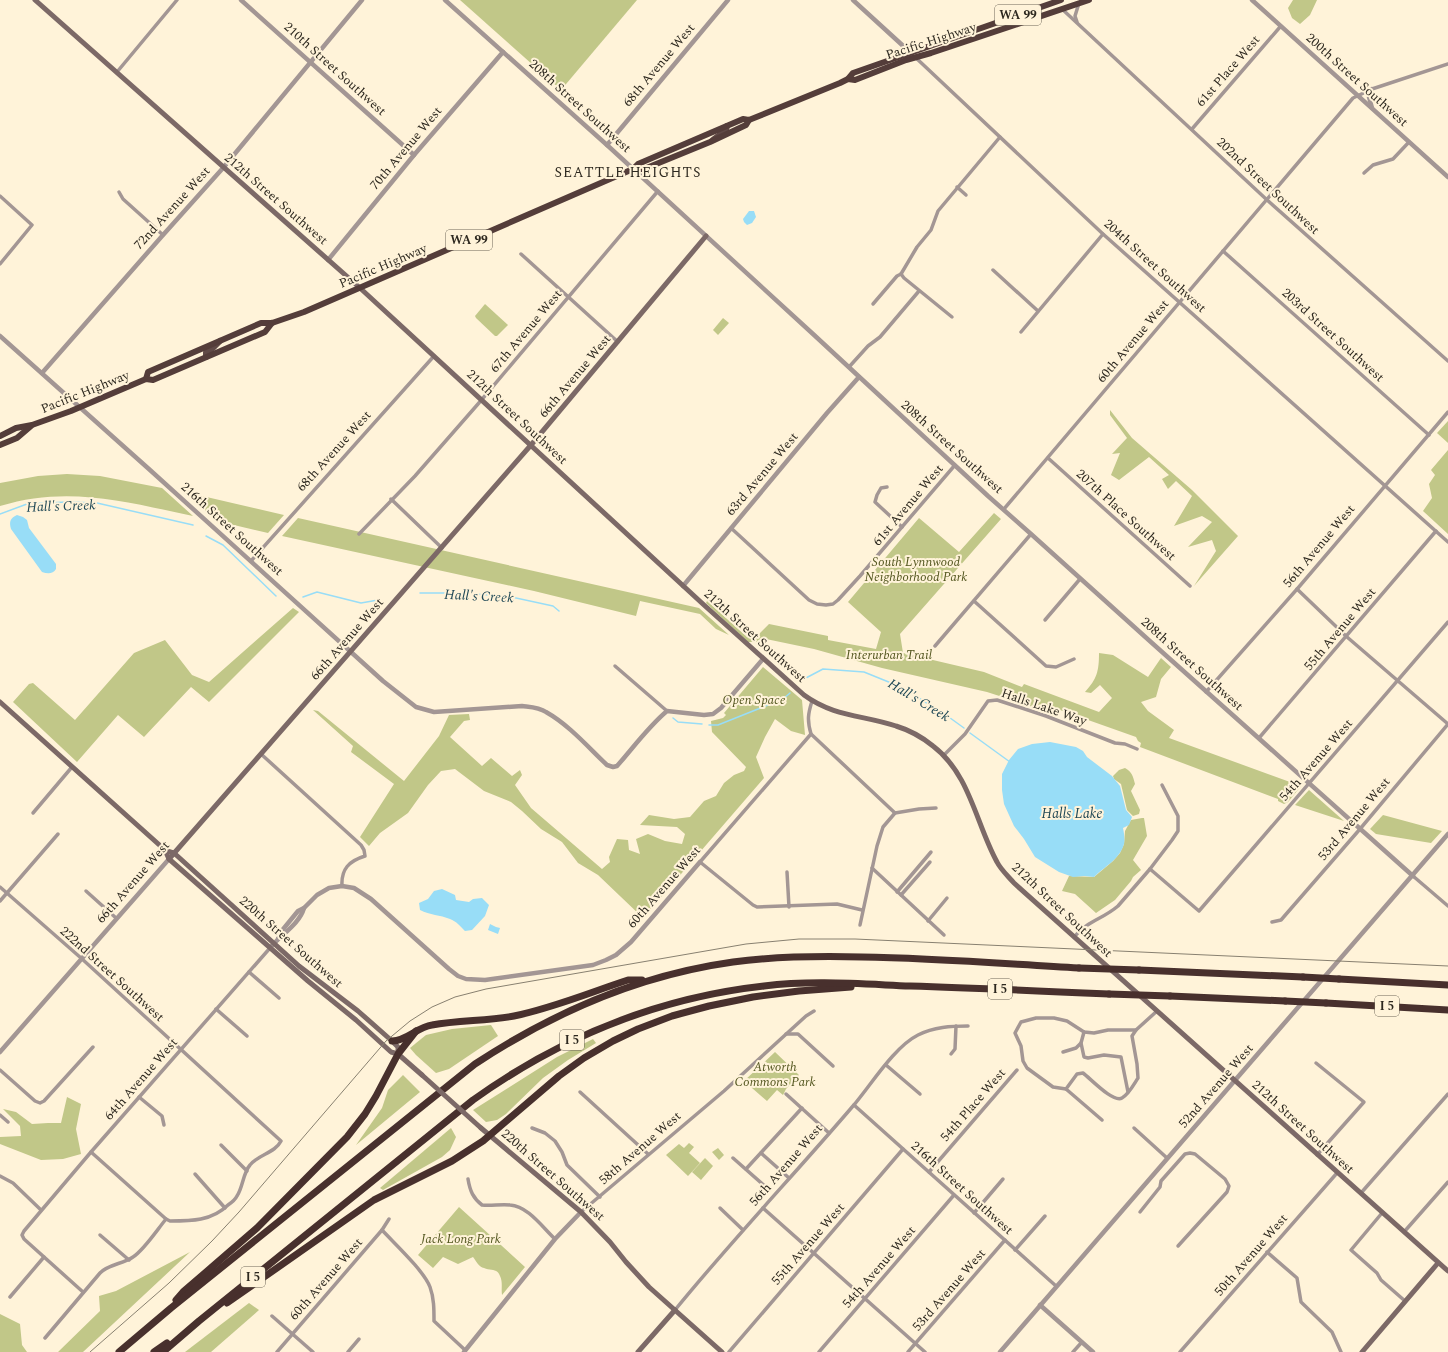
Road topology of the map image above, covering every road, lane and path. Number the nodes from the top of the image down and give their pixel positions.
1 (35, 0) edge
2 (177, 0) edge
3 (241, 0) edge
4 (362, 0) edge
5 (445, 0) edge
6 (728, 0) edge
7 (853, 0) edge
8 (1042, 0) edge
9 (1061, 0) edge
10 (1089, 0) edge
11 (1252, 0) edge
12 (1054, 1) edge
13 (1079, 3) junction
14 (1039, 8) junction
15 (1062, 9) junction
16 (1077, 23) junction
17 (1280, 26) junction
18 (503, 52) junction
19 (912, 54) junction
20 (310, 61) junction
21 (1448, 64) edge
22 (117, 72) junction
23 (1372, 89) junction
24 (1357, 96) junction
25 (1373, 110) junction
26 (748, 120) junction
27 (727, 126) junction
28 (1192, 129) junction
29 (1000, 137) junction
30 (712, 141) junction
31 (1409, 142) junction
32 (607, 145) junction
33 (414, 155) junction
34 (223, 168) junction
35 (633, 169) junction
36 (1364, 173) dead end
37 (1448, 177) edge
38 (957, 187) junction
39 (658, 191) junction
40 (119, 192) dead end
41 (966, 195) dead end
42 (0, 196) edge
43 (1266, 199) junction
44 (1103, 234) junction
45 (163, 235) junction
46 (706, 236) junction
47 (1223, 251) junction
48 (520, 254) dead end
49 (328, 260) junction
50 (0, 264) edge
51 (993, 270) dead end
52 (901, 274) junction
53 (360, 288) junction
54 (919, 291) junction
55 (568, 296) junction
56 (1179, 302) junction
57 (873, 304) dead end
58 (1038, 311) junction
59 (952, 317) dead end
60 (272, 323) junction
61 (1021, 332) dead end
62 (0, 336) edge
63 (220, 341) junction
64 (618, 342) junction
65 (434, 356) junction
66 (206, 357) junction
67 (1448, 361) edge
68 (849, 367) junction
69 (42, 373) junction
70 (859, 377) junction
71 (146, 379) junction
72 (482, 400) junction
73 (80, 407) junction
74 (1448, 412) edge
75 (32, 426) junction
76 (1429, 435) junction
77 (0, 436) edge
78 (0, 445) edge
79 (531, 445) junction
80 (1048, 458) junction
81 (955, 466) junction
82 (1385, 485) junction
83 (887, 487) dead end
84 (391, 499) junction
85 (1004, 509) junction
86 (902, 527) junction
87 (730, 528) junction
88 (1436, 532) junction
89 (359, 534) dead end
90 (1031, 534) junction
91 (1448, 542) edge
92 (442, 548) junction
93 (251, 561) junction
94 (1080, 579) junction
95 (683, 586) junction
96 (1190, 586) dead end
97 (1297, 590) junction
98 (974, 601) junction
99 (1045, 620) dead end
100 (1448, 622) edge
101 (1347, 637) junction
102 (935, 646) dead end
103 (350, 652) junction
104 (763, 659) junction
105 (1074, 659) dead end
106 (615, 666) dead end
107 (1398, 680) junction
108 (1206, 692) junction
109 (812, 701) junction
110 (0, 702) edge
111 (667, 711) junction
112 (1448, 724) edge
113 (811, 734) junction
114 (1259, 738) junction
115 (1137, 749) dead end
116 (260, 754) junction
117 (944, 755) junction
118 (72, 767) junction
119 (1309, 783) junction
120 (1162, 785) dead end
121 (936, 808) dead end
122 (33, 813) dead end
123 (895, 813) junction
124 (1360, 829) junction
125 (58, 834) dead end
126 (1448, 834) edge
127 (165, 850) junction
128 (931, 852) dead end
129 (174, 853) junction
130 (169, 859) junction
131 (700, 862) junction
132 (930, 862) dead end
133 (872, 868) junction
134 (1150, 869) junction
135 (787, 872) dead end
136 (1413, 876) junction
137 (342, 886) junction
138 (0, 887) edge
139 (86, 892) dead end
140 (897, 892) junction
141 (7, 894) junction
142 (901, 895) junction
143 (947, 898) dead end
144 (0, 901) edge
145 (1448, 906) edge
146 (789, 907) junction
147 (862, 910) junction
148 (116, 918) junction
149 (928, 921) junction
150 (1272, 922) dead end
151 (860, 925) dead end
152 (944, 935) dead end
153 (1074, 937) junction
154 (276, 941) junction
155 (270, 948) junction
156 (81, 958) junction
157 (249, 972) junction
158 (647, 981) junction
159 (891, 985) junction
160 (1448, 985) edge
161 (279, 998) dead end
162 (216, 1009) junction
163 (1448, 1010) edge
164 (814, 1011) dead end
165 (1157, 1011) junction
166 (956, 1026) junction
167 (968, 1026) dead end
168 (1136, 1030) junction
169 (416, 1031) junction
170 (1084, 1032) junction
171 (786, 1034) junction
172 (246, 1036) dead end
173 (392, 1041) junction
174 (1080, 1043) junction
175 (93, 1047) dead end
176 (182, 1049) junction
177 (0, 1052) edge
178 (1064, 1052) dead end
179 (398, 1054) junction
180 (951, 1054) dead end
181 (1316, 1063) dead end
182 (886, 1065) junction
183 (833, 1066) dead end
184 (0, 1070) edge
185 (1017, 1070) dead end
186 (1234, 1081) junction
187 (1066, 1089) junction
188 (580, 1092) dead end
189 (1128, 1092) junction
190 (786, 1094) dead end
191 (920, 1094) dead end
192 (1448, 1094) edge
193 (139, 1097) junction
194 (854, 1105) junction
195 (802, 1108) junction
196 (0, 1115) edge
197 (1102, 1120) dead end
198 (8, 1122) dead end
199 (164, 1125) dead end
200 (532, 1128) dead end
201 (1134, 1128) dead end
202 (829, 1133) junction
203 (490, 1135) junction
204 (221, 1145) dead end
205 (903, 1149) junction
206 (91, 1152) junction
207 (761, 1153) junction
208 (648, 1154) junction
209 (1317, 1155) junction
210 (733, 1158) dead end
211 (1167, 1158) junction
212 (746, 1169) junction
213 (247, 1171) junction
214 (929, 1172) junction
215 (1337, 1173) junction
216 (195, 1174) dead end
217 (0, 1176) edge
218 (789, 1178) junction
219 (468, 1179) dead end
220 (1003, 1179) dead end
221 (1448, 1182) edge
222 (766, 1188) dead end
223 (1361, 1193) junction
224 (954, 1195) junction
225 (600, 1197) junction
226 (225, 1208) junction
227 (720, 1208) dead end
228 (763, 1208) junction
229 (42, 1210) junction
230 (581, 1212) junction
231 (1140, 1212) dead end
232 (974, 1213) junction
233 (1382, 1213) junction
234 (1045, 1216) dead end
235 (389, 1219) dead end
236 (166, 1220) junction
237 (382, 1230) junction
238 (743, 1230) junction
239 (1404, 1232) junction
240 (100, 1235) dead end
241 (555, 1239) junction
242 (1005, 1240) junction
243 (1178, 1246) dead end
244 (1015, 1250) junction
245 (814, 1252) junction
246 (1267, 1252) junction
247 (44, 1257) junction
248 (129, 1260) junction
249 (1438, 1263) junction
250 (1448, 1271) edge
251 (1056, 1286) junction
252 (84, 1292) junction
253 (10, 1297) dead end
254 (865, 1298) junction
255 (1406, 1302) junction
256 (1040, 1305) junction
257 (171, 1308) junction
258 (675, 1310) junction
259 (272, 1316) dead end
260 (199, 1321) junction
261 (293, 1334) junction
262 (45, 1338) dead end
263 (359, 1339) dead end
264 (1082, 1342) junction
265 (916, 1344) junction
266 (464, 1351) edge
267 (119, 1352) edge
268 (154, 1352) edge
269 (163, 1352) edge
270 (277, 1352) edge
271 (313, 1352) edge
272 (348, 1352) edge
273 (638, 1352) edge
274 (722, 1352) edge
275 (729, 1352) edge
276 (819, 1352) edge
277 (908, 1352) edge
278 (925, 1352) edge
279 (1000, 1352) edge
280 (1073, 1352) edge
281 (1093, 1352) edge
282 (1180, 1352) edge
283 (1341, 1352) edge
284 (1362, 1352) edge

1 - 22 main road, 212th Street Southwest
2 - 22 street
3 - 20 street, 210th Street Southwest
4 - 20 street, 72nd Avenue West
5 - 18 street, 208th Street Southwest
6 - 32 street, 68th Avenue West
7 - 19 street, 204th Street Southwest
8 - 14 street
9 - 12 highway, Pacific Highway / WA 99
10 - 13 highway, Pacific Highway / WA 99
11 - 17 street, 200th Street Southwest
12 - 14 highway, Pacific Highway / WA 99
13 - 15 highway, Pacific Highway / WA 99
13 - 16 street
14 - 19 highway, Pacific Highway / WA 99
15 - 16 street, 202nd Street Southwest
15 - 19 highway, Pacific Highway / WA 99
16 - 28 street, 202nd Street Southwest
17 - 24 street, 200th Street Southwest
17 - 28 street, 61st Place West
18 - 32 street, 208th Street Southwest
18 - 33 street, 70th Avenue West
19 - 26 highway, Pacific Highway / WA 99
19 - 29 street, 204th Street Southwest
20 - 33 street, 210th Street Southwest
20 - 34 street, 72nd Avenue West
21 - 23 street, 60th Avenue West
22 - 34 main road, 212th Street Southwest
23 - 24 street, 60th Avenue West
23 - 25 street
24 - 25 street, 200th Street Southwest
24 - 43 street, 60th Avenue West
25 - 31 street, 200th Street Southwest
26 - 27 highway, Pacific Highway / WA 99
26 - 30 highway, Pacific Highway / WA 99
27 - 30 main road
27 - 35 highway, Pacific Highway / WA 99
28 - 43 street, 202nd Street Southwest
29 - 38 street
29 - 44 street, 204th Street Southwest
30 - 35 highway, Pacific Highway / WA 99
31 - 36 street
31 - 37 street, 200th Street Southwest
32 - 35 street, 208th Street Southwest
33 - 49 street, 70th Avenue West
34 - 45 street, 72nd Avenue West
34 - 49 main road, 212th Street Southwest
35 - 39 street, 208th Street Southwest
35 - 53 highway, Pacific Highway / WA 99
38 - 41 street
38 - 52 street
39 - 46 street, 208th Street Southwest
39 - 55 street, 67th Avenue West
40 - 45 street
42 - 50 street
43 - 47 street, 60th Avenue West
43 - 67 street, 202nd Street Southwest
44 - 56 street, 204th Street Southwest
44 - 58 street
45 - 69 street, 72nd Avenue West
46 - 64 main road, 66th Avenue West
46 - 68 street, 208th Street Southwest
47 - 56 street, 60th Avenue West
47 - 76 street, 203rd Street Southwest
48 - 55 street
49 - 53 main road, 212th Street Southwest
51 - 58 street
52 - 54 street
52 - 57 street
53 - 60 highway, Pacific Highway / WA 99
53 - 65 main road, 212th Street Southwest
54 - 59 street
54 - 68 street
55 - 64 street
55 - 72 street, 67th Avenue West
56 - 80 street, 60th Avenue West
56 - 82 street, 204th Street Southwest
58 - 61 street
60 - 63 highway, Pacific Highway / WA 99
60 - 66 highway, Pacific Highway / WA 99
62 - 69 street, 216th Street Southwest
63 - 66 main road
63 - 71 highway, Pacific Highway / WA 99
64 - 79 main road, 66th Avenue West
65 - 72 main road, 212th Street Southwest
65 - 93 street, 68th Avenue West
66 - 71 highway, Pacific Highway / WA 99
68 - 70 street, 208th Street Southwest
69 - 73 street, 216th Street Southwest
70 - 81 street, 208th Street Southwest
70 - 87 street, 63rd Avenue West
71 - 73 highway, Pacific Highway / WA 99
72 - 79 main road, 212th Street Southwest
72 - 84 street, 67th Avenue West
73 - 75 highway, Pacific Highway / WA 99
73 - 93 street, 216th Street Southwest
74 - 76 street, 56th Avenue West
75 - 77 highway, Pacific Highway / WA 99
75 - 78 highway, Pacific Highway / WA 99
76 - 82 street, 56th Avenue West
79 - 92 main road, 66th Avenue West
79 - 95 main road, 212th Street Southwest
80 - 85 street, 60th Avenue West
80 - 96 street, 207th Place Southwest
81 - 85 street, 208th Street Southwest
81 - 86 street, 61st Avenue West
82 - 88 street, 204th Street Southwest
82 - 97 street, 56th Avenue West
83 - 86 street
84 - 89 street, 67th Avenue West
84 - 92 street
85 - 90 street, 208th Street Southwest
86 - 87 street, 61st Avenue West
87 - 95 street, 63rd Avenue West
88 - 91 street, 204th Street Southwest
88 - 101 street, 55th Avenue West
90 - 94 street, 208th Street Southwest
90 - 98 street
92 - 103 main road, 66th Avenue West
93 - 103 street, 216th Street Southwest
94 - 99 street
94 - 108 street, 208th Street Southwest
95 - 104 main road, 212th Street Southwest
97 - 101 street
97 - 108 street, 56th Avenue West
98 - 102 street
98 - 105 street
100 - 107 street, 54th Avenue West
101 - 107 street
101 - 114 street, 55th Avenue West
103 - 111 street, 216th Street Southwest
103 - 116 main road, 66th Avenue West
104 - 109 main road, 212th Street Southwest
104 - 111 street
106 - 111 street
107 - 112 street
107 - 119 street, 54th Avenue West
108 - 114 street, 208th Street Southwest
109 - 113 street
109 - 117 main road, 212th Street Southwest
110 - 118 main road, 220th Street Southwest
112 - 124 street, 53rd Avenue West
113 - 123 street
113 - 131 street, 60th Avenue West
114 - 119 street, 208th Street Southwest
115 - 117 street, Halls Lake Way
116 - 129 main road, 66th Avenue West
116 - 137 street
117 - 153 main road, 212th Street Southwest
118 - 122 street
118 - 127 main road, 220th Street Southwest
119 - 124 street, 208th Street Southwest
119 - 134 street, 54th Avenue West
120 - 134 street
121 - 123 street
123 - 133 street
124 - 136 street, 208th Street Southwest
124 - 150 street, 53rd Avenue West
125 - 141 street
126 - 136 street, 52nd Avenue West
127 - 129 main road, 220th Street Southwest
127 - 130 main road, 220th Street Southwest
128 - 140 street
129 - 130 main road, 66th Avenue West
129 - 154 main road, 220th Street Southwest
130 - 148 street, 66th Avenue West
130 - 155 main road, 220th Street Southwest
131 - 137 street, 60th Avenue West
131 - 146 street
132 - 142 street
133 - 140 street
133 - 147 street
134 - 153 street
135 - 146 street
136 - 145 street, 208th Street Southwest
136 - 186 street, 52nd Avenue West
137 - 154 street, 64th Avenue West
138 - 141 street, 222nd Street Southwest
139 - 148 street
140 - 142 street
141 - 144 street
141 - 156 street, 222nd Street Southwest
142 - 149 street
143 - 149 street
146 - 147 street
147 - 151 street
148 - 156 street, 66th Avenue West
149 - 152 street
153 - 165 main road, 212th Street Southwest
154 - 155 street, 64th Avenue West
154 - 173 main road, 220th Street Southwest
155 - 157 street, 64th Avenue West
155 - 179 main road, 220th Street Southwest
156 - 176 street, 222nd Street Southwest
156 - 177 street, 66th Avenue West
157 - 161 street
157 - 162 street, 64th Avenue West
158 - 160 highway, I 5, bridge
158 - 169 highway
158 - 257 highway, I 5
159 - 163 highway, I 5, bridge
159 - 203 highway
159 - 260 highway, I 5
162 - 172 street
162 - 176 street, 64th Avenue West
164 - 171 street, 58th Avenue West
165 - 168 street
165 - 186 main road, 212th Street Southwest
166 - 167 street, 56th Avenue West
166 - 180 street
166 - 182 street, 56th Avenue West
168 - 170 street
168 - 189 street
169 - 173 highway
169 - 179 highway
170 - 174 street
170 - 187 street
171 - 183 street
171 - 208 street, 58th Avenue West
173 - 179 main road, 220th Street Southwest
174 - 178 street
174 - 189 street
175 - 184 street
176 - 193 street, 64th Avenue West
176 - 213 street, 222nd Street Southwest
179 - 203 main road, 220th Street Southwest, bridge
179 - 257 highway
181 - 209 street
182 - 191 street
182 - 194 street, 56th Avenue West
185 - 214 street, 54th Place West
186 - 209 main road, 212th Street Southwest
186 - 211 street, 52nd Avenue West
187 - 189 street
187 - 197 street
188 - 208 street
190 - 195 street
192 - 223 street
193 - 199 street
193 - 206 street, 64th Avenue West
194 - 202 street, 56th Avenue West
194 - 205 street, 216th Street Southwest
195 - 202 street
195 - 207 street
196 - 198 street
200 - 225 street
201 - 211 street
202 - 218 street, 56th Avenue West
203 - 230 main road, 220th Street Southwest
203 - 260 highway
204 - 213 street
205 - 214 street, 216th Street Southwest
205 - 245 street, 55th Avenue West
206 - 229 street, 64th Avenue West
206 - 236 street
207 - 212 street
207 - 218 street
208 - 225 street, 58th Avenue West
209 - 215 main road, 212th Street Southwest
210 - 212 street
211 - 251 street, 52nd Avenue West
212 - 222 street
213 - 226 street
214 - 224 street, 216th Street Southwest
215 - 223 main road, 212th Street Southwest
215 - 246 street, 50th Avenue West
216 - 226 street
217 - 229 street
218 - 228 street, 56th Avenue West
219 - 241 street
220 - 232 street
221 - 239 street
223 - 233 main road, 212th Street Southwest
224 - 232 street, 216th Street Southwest
224 - 254 street, 54th Avenue West
225 - 230 street, 58th Avenue West
226 - 236 street
227 - 238 street
228 - 238 street, 56th Avenue West
228 - 245 street
229 - 247 street, 64th Avenue West
230 - 241 street, 58th Avenue West
230 - 258 main road, 220th Street Southwest
231 - 243 street
232 - 242 street, 216th Street Southwest
233 - 239 main road, 212th Street Southwest
233 - 255 street
234 - 244 street
235 - 237 street, 60th Avenue West
236 - 248 street
237 - 261 street, 60th Avenue West
237 - 266 street
238 - 258 street, 56th Avenue West
239 - 249 main road, 212th Street Southwest
240 - 248 street
241 - 266 street, 58th Avenue West
242 - 244 street, 216th Street Southwest
242 - 265 street, 53rd Avenue West
244 - 251 street, 216th Street Southwest
245 - 254 street
245 - 275 street, 55th Avenue West
246 - 282 street, 50th Avenue West
246 - 283 street
247 - 252 street
247 - 253 street
248 - 252 street
249 - 250 main road, 212th Street Southwest
249 - 255 main road
251 - 256 street, 52nd Avenue West
252 - 262 street
254 - 265 street
254 - 276 street, 54th Avenue West
255 - 284 main road
256 - 264 street
256 - 279 street, 52nd Avenue West
257 - 267 highway, I 5
258 - 273 main road, 56th Avenue West
258 - 274 main road, 220th Street Southwest
259 - 261 street
260 - 268 highway
260 - 269 highway, I 5
261 - 270 street, 60th Avenue West
261 - 271 street
263 - 272 street
264 - 280 street
264 - 281 street
265 - 277 street, 53rd Avenue West
265 - 278 street

